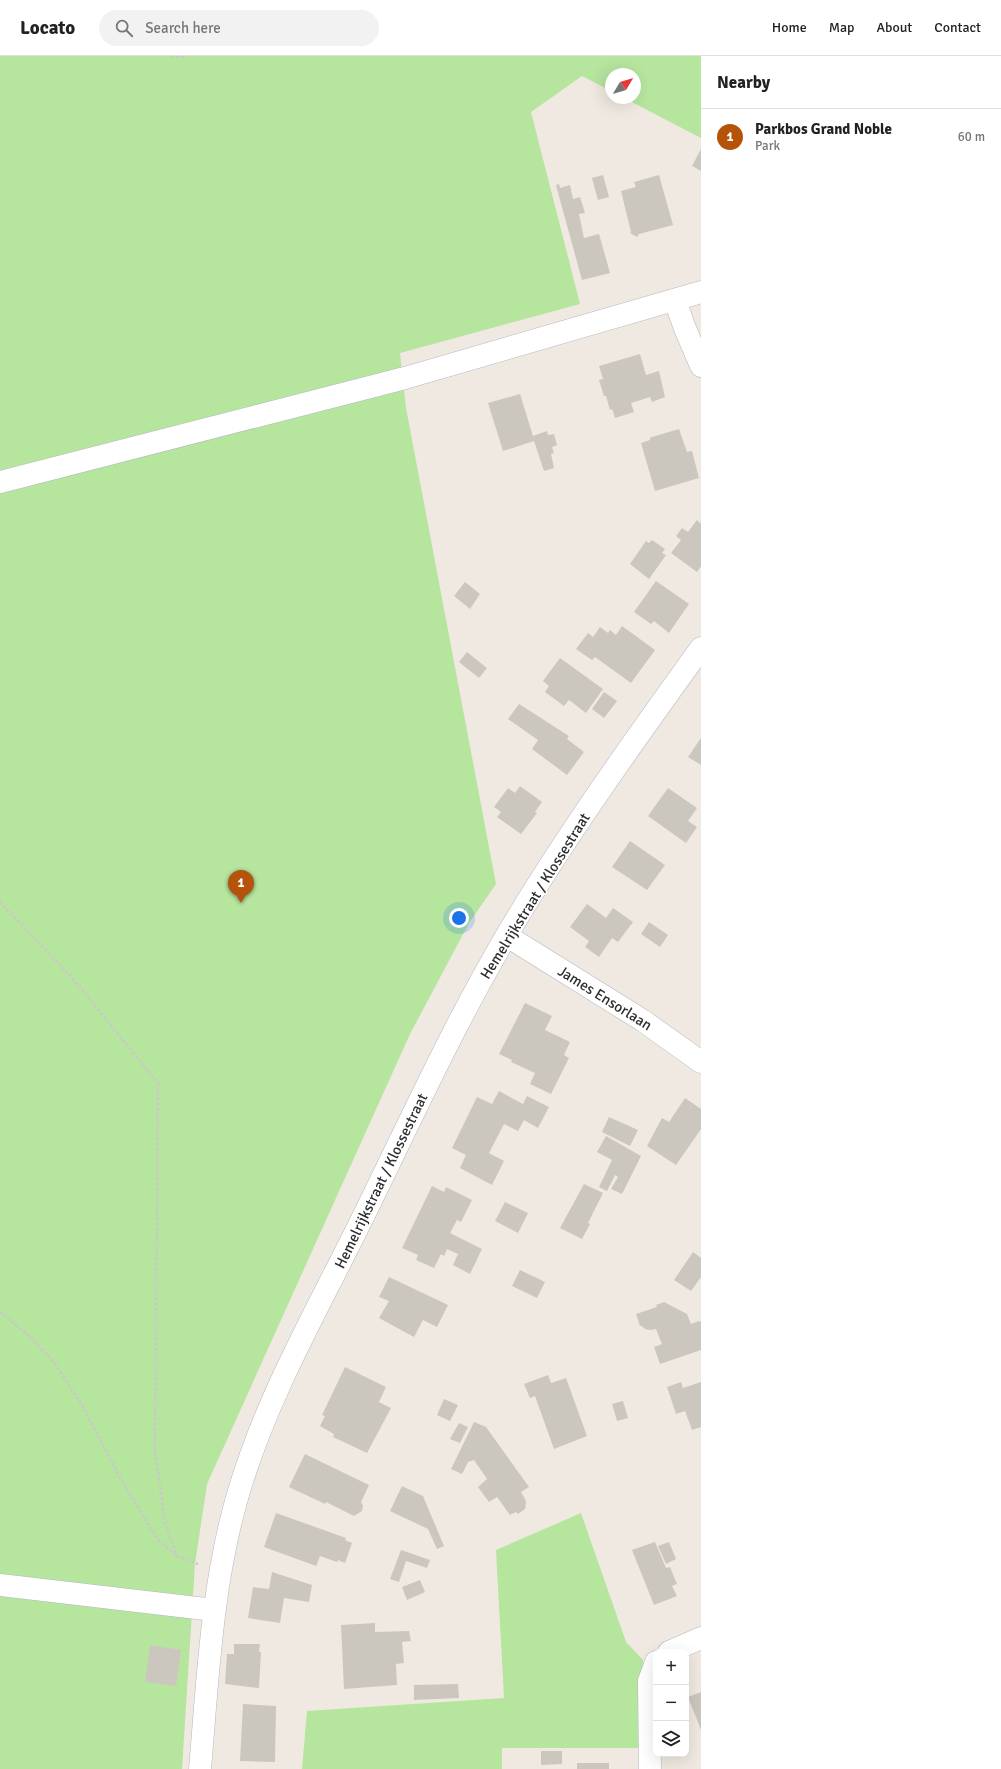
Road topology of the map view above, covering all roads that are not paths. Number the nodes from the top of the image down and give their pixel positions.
1 (701, 292) edge
2 (675, 300) junction
3 (701, 366) edge
4 (0, 482) edge
5 (701, 648) edge
6 (506, 936) junction
7 (701, 1062) edge
8 (0, 1585) edge
9 (214, 1610) junction
10 (701, 1638) edge
11 (676, 1649) edge
12 (653, 1670) edge
13 (200, 1769) edge
14 (650, 1769) edge

1 - 2 street
2 - 3 street
2 - 4 street
5 - 6 street, Hemelrijkstraat / Klossestraat
6 - 7 street, James Ensorlaan
6 - 9 street, Hemelrijkstraat / Klossestraat
8 - 9 street
9 - 13 street, Hemelrijkstraat / Klossestraat
10 - 11 street
12 - 14 street

